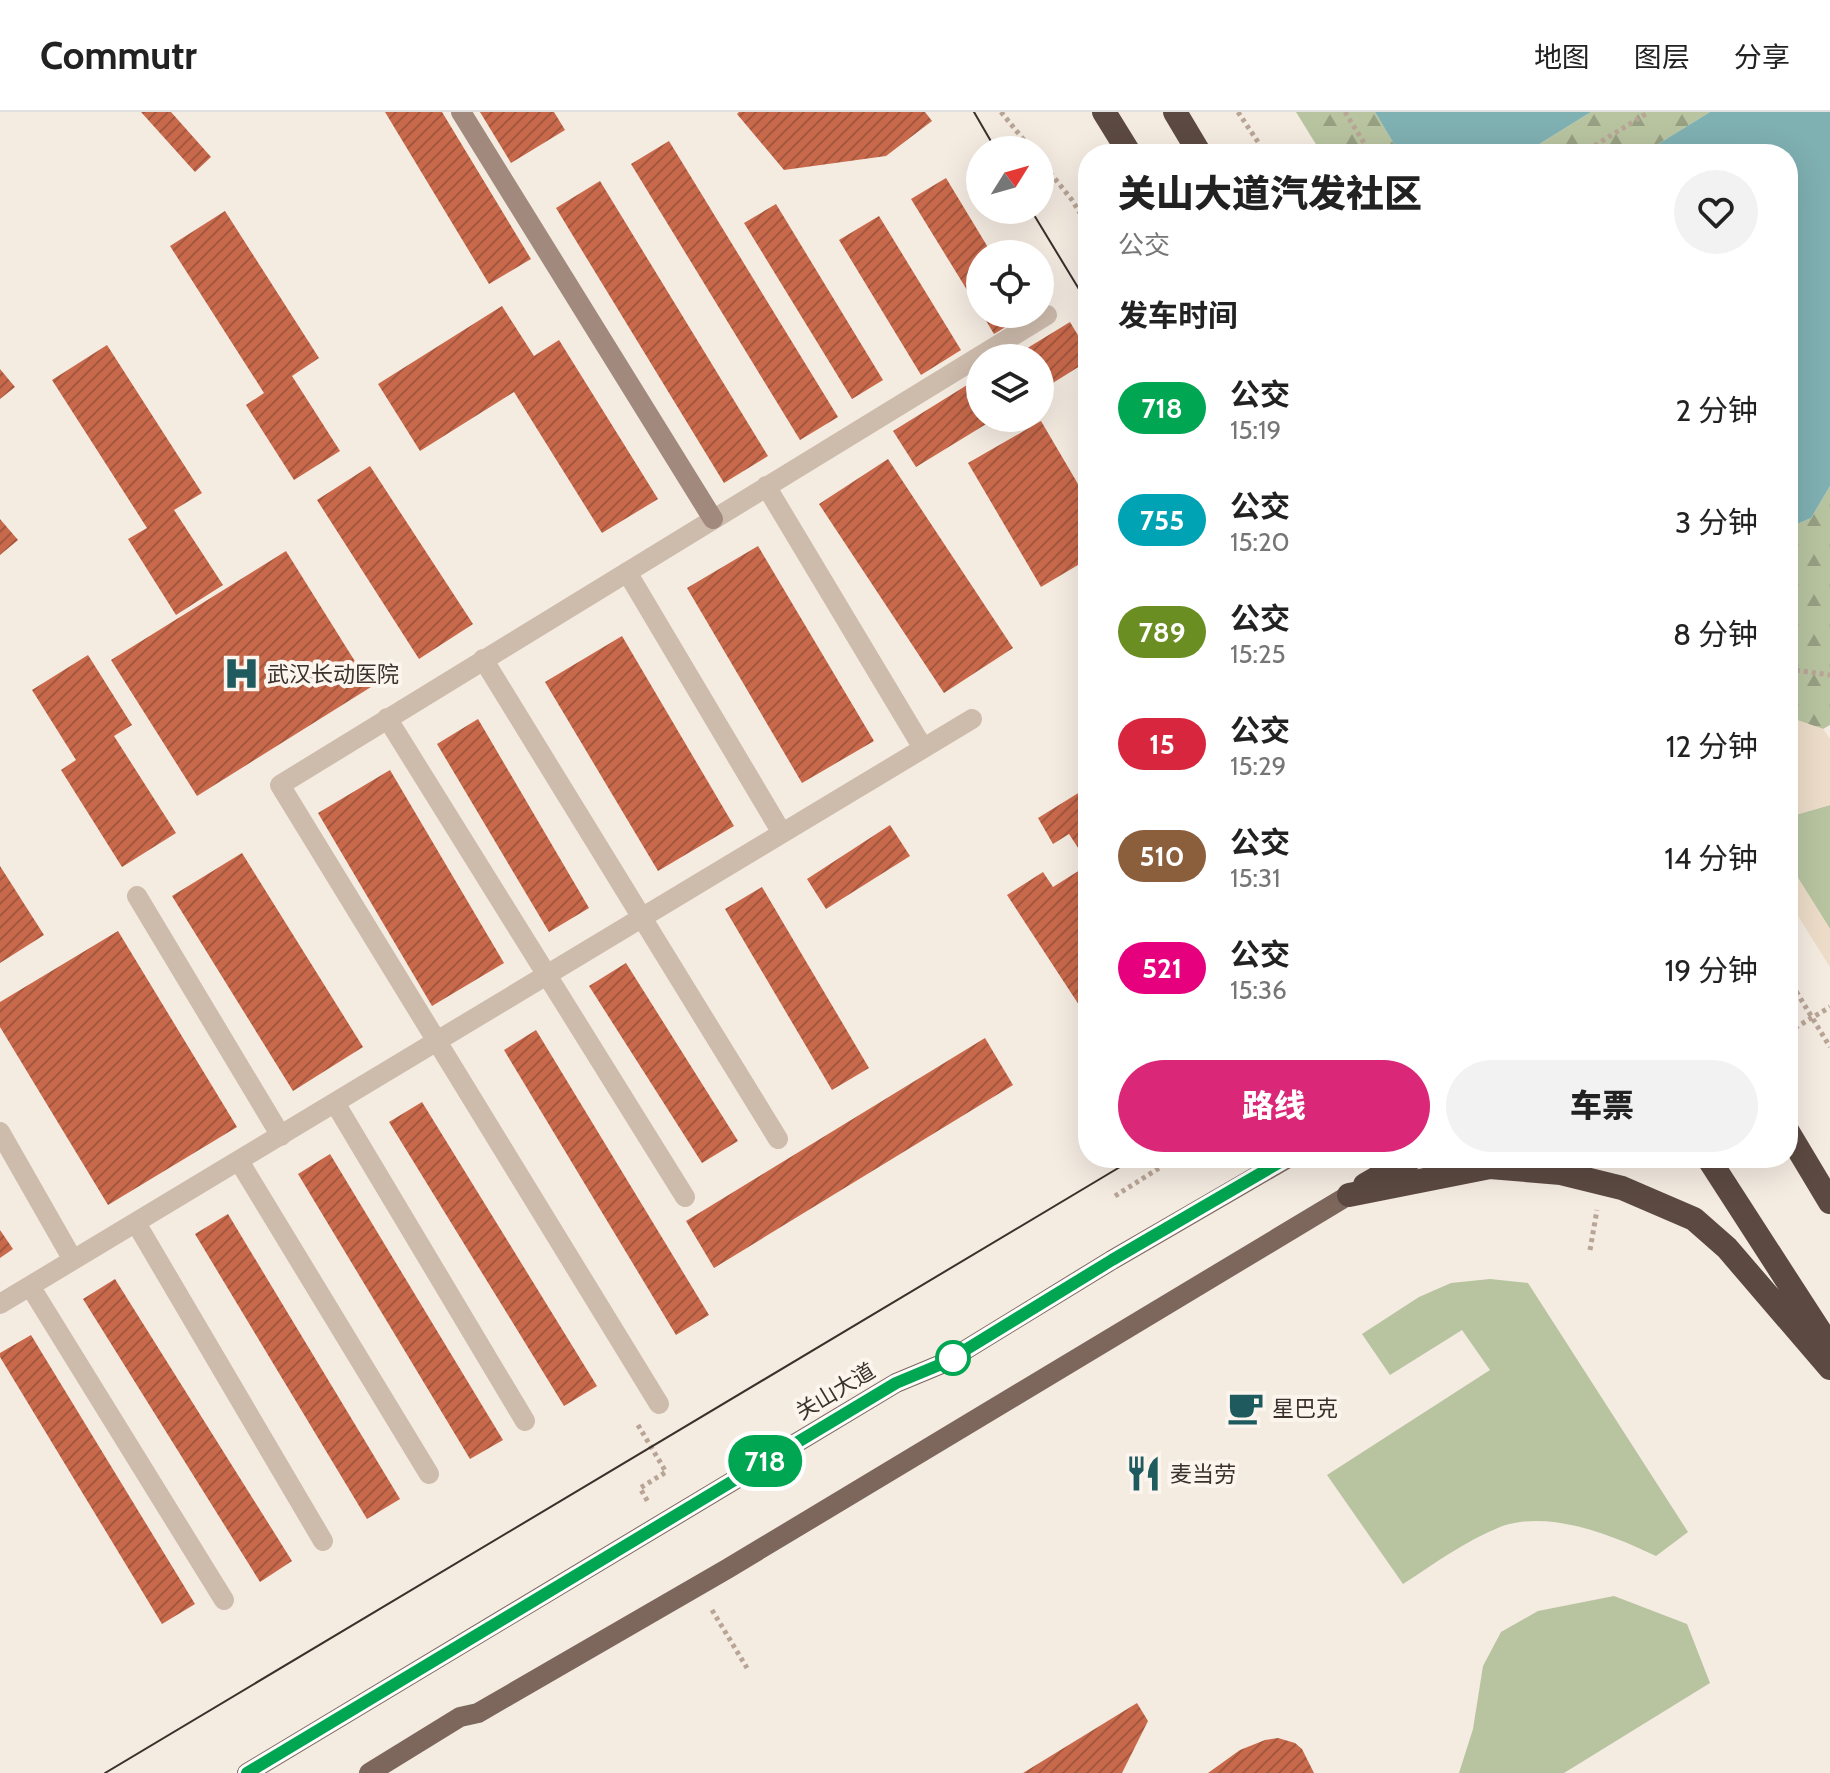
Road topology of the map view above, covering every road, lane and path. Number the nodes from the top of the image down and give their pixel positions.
1 (461, 112) edge
2 (1001, 112) edge
3 (1104, 112) edge
4 (1175, 112) edge
5 (1238, 112) edge
6 (1345, 112) edge
7 (1649, 112) edge
8 (1021, 136) edge
9 (1124, 144) edge
10 (1194, 144) edge
11 (1259, 144) edge
12 (1365, 144) edge
13 (1597, 144) edge
14 (1054, 178) edge
15 (1078, 210) edge
16 (1026, 328) edge
17 (766, 486) junction
18 (713, 519) junction
19 (627, 572) junction
20 (483, 659) junction
21 (1798, 670) edge
22 (1830, 675) edge
23 (387, 718) junction
24 (972, 719) dead end
25 (923, 748) junction
26 (782, 833) junction
27 (137, 896) dead end
28 (642, 919) junction
29 (546, 977) junction
30 (1798, 994) edge
31 (1830, 1007) edge
32 (1813, 1017) junction
33 (1798, 1026) edge
34 (436, 1042) junction
35 (1830, 1047) edge
36 (335, 1103) junction
37 (0, 1132) edge
38 (281, 1136) junction
39 (778, 1139) dead end
40 (1798, 1149) edge
41 (239, 1161) junction
42 (1159, 1168) edge
43 (1271, 1168) edge
44 (1395, 1168) edge
45 (1485, 1168) edge
46 (1502, 1168) edge
47 (1714, 1168) edge
48 (1349, 1195) junction
49 (1115, 1196) dead end
50 (685, 1197) dead end
51 (1830, 1202) edge
52 (136, 1223) junction
53 (73, 1260) junction
54 (30, 1286) junction
55 (0, 1304) edge
56 (1830, 1347) edge
57 (1830, 1368) edge
58 (659, 1404) dead end
59 (525, 1421) dead end
60 (429, 1474) dead end
61 (323, 1541) dead end
62 (224, 1600) dead end
63 (247, 1773) edge
64 (369, 1773) edge

1 - 18 street
2 - 8 path
3 - 9 highway
4 - 10 highway
5 - 11 path
6 - 12 path
7 - 13 path
14 - 15 path
16 - 17 street
17 - 18 street
17 - 25 street
18 - 19 street
19 - 20 street
19 - 26 street
20 - 23 street
20 - 28 street
21 - 22 path
23 - 29 street
23 - 34 street
24 - 25 street
25 - 26 street
26 - 28 street
27 - 38 street
28 - 29 street
28 - 39 street
29 - 34 street
29 - 50 street
30 - 32 path
31 - 32 path
32 - 33 path
32 - 35 path
34 - 36 street
34 - 58 street
36 - 38 street
36 - 59 street
37 - 53 street
38 - 41 street
40 - 51 highway
41 - 52 street
41 - 60 street
42 - 49 path
43 - 63 main road, 关山大道
44 - 48 highway
45 - 48 highway
46 - 57 highway
47 - 56 highway
48 - 64 main road
52 - 53 street
52 - 61 street
53 - 54 street
54 - 55 street
54 - 62 street

